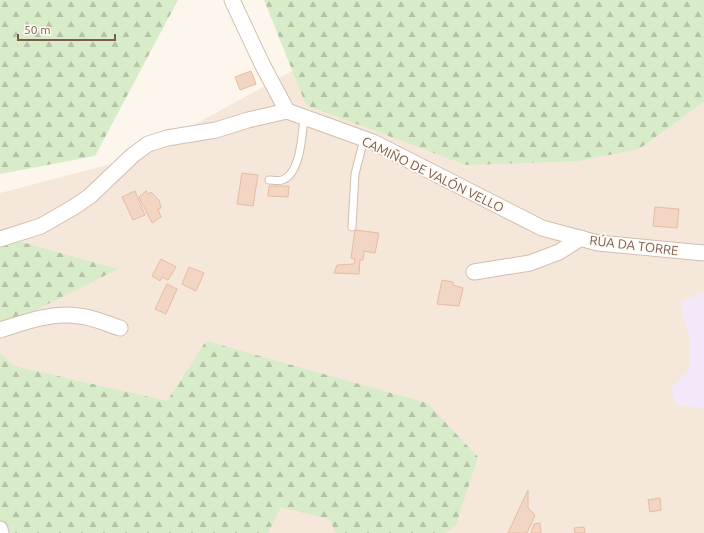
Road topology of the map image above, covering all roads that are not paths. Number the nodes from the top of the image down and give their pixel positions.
1 (232, 0) edge
2 (287, 111) junction
3 (304, 118) junction
4 (364, 139) junction
5 (269, 180) dead end
6 (352, 227) dead end
7 (542, 228) joint
8 (581, 238) junction
9 (0, 239) edge
10 (704, 253) edge
11 (474, 272) dead end
12 (120, 328) dead end
13 (0, 330) edge
14 (0, 530) edge
15 (2, 533) edge

1 - 2 street
2 - 3 street, CAMIÑO DE VALÓN VELLO
2 - 9 street
3 - 4 street, CAMIÑO DE VALÓN VELLO
3 - 5 lane
4 - 6 lane
4 - 7 street, CAMIÑO DE VALÓN VELLO
7 - 8 street, RÚA DA TORRE
8 - 10 street, RÚA DA TORRE
8 - 11 street
12 - 13 street
14 - 15 street

